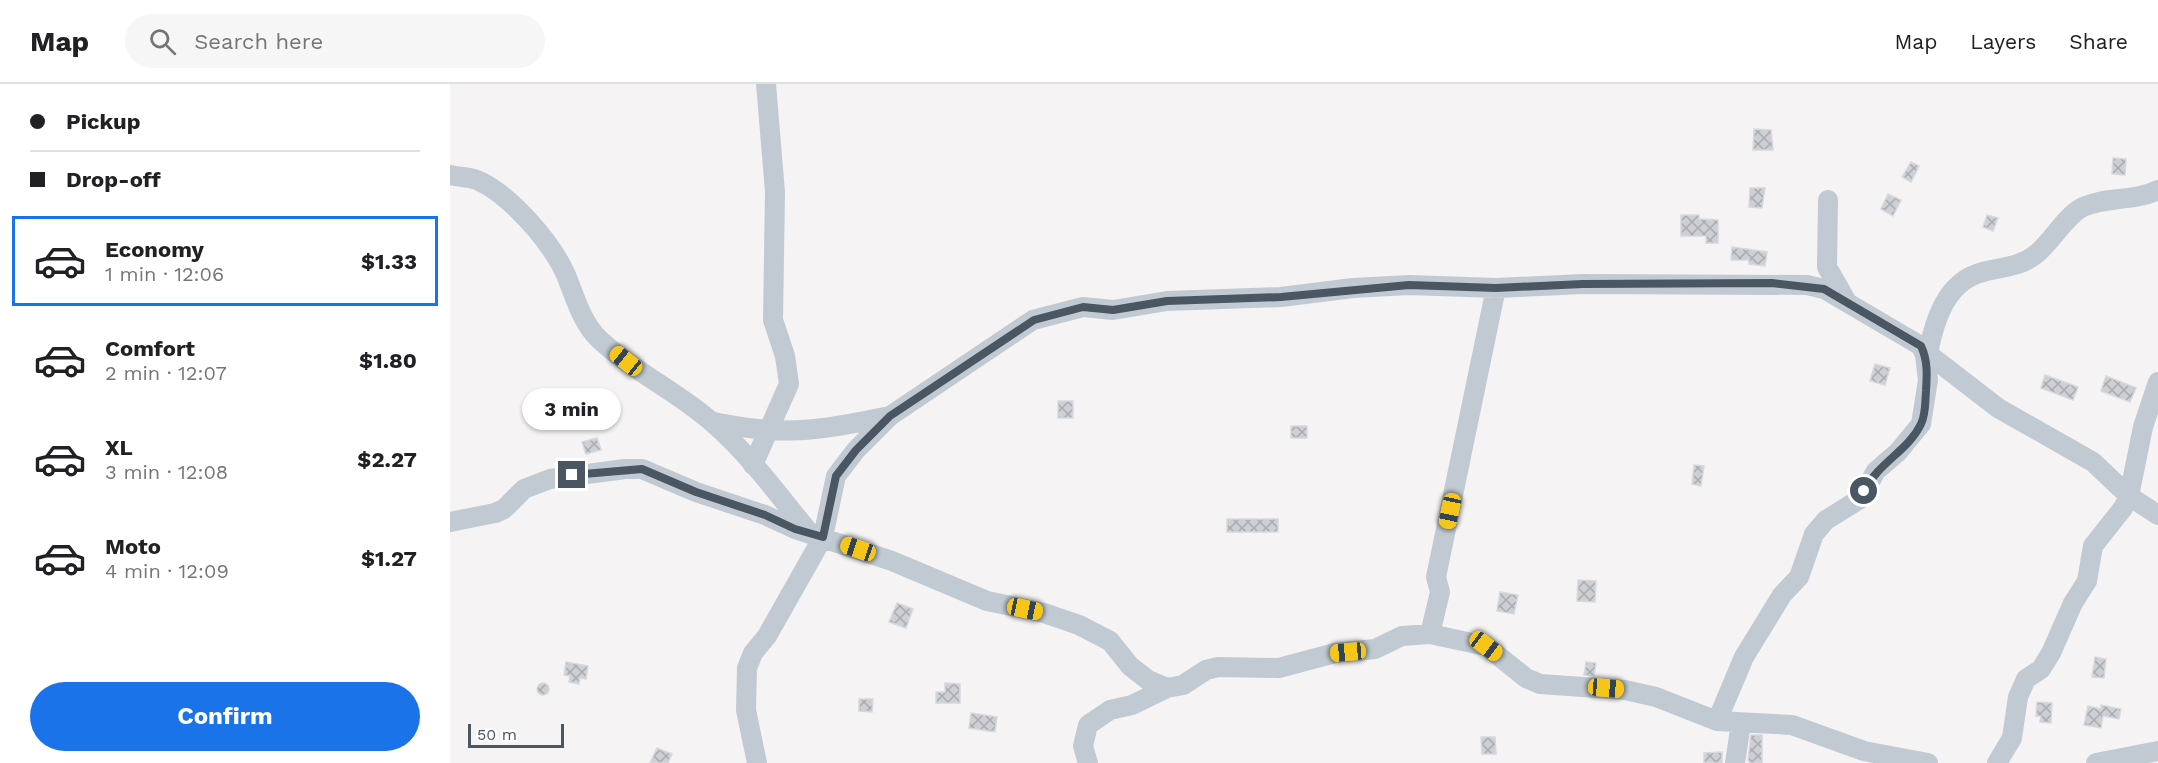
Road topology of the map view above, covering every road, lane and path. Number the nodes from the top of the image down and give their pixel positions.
1 (766, 84) edge
2 (450, 175) edge
3 (2158, 190) edge
4 (1828, 200) dead end
5 (1496, 288) junction
6 (1847, 302) junction
7 (1926, 354) junction
8 (2158, 382) edge
9 (890, 416) junction
10 (712, 422) junction
11 (768, 430) junction
12 (753, 465) junction
13 (2129, 496) junction
14 (2158, 515) edge
15 (450, 522) edge
16 (817, 535) junction
17 (1430, 634) junction
18 (1167, 688) junction
19 (1717, 721) junction
20 (1741, 723) junction
21 (2158, 751) edge
22 (758, 763) edge
23 (1088, 763) edge
24 (1735, 763) edge
25 (1928, 763) edge
26 (1997, 763) edge
27 (2096, 763) edge

1 - 11 street
2 - 10 street
3 - 7 street
4 - 6 street
5 - 6 street
5 - 9 street
5 - 17 street
6 - 7 street
7 - 13 street
7 - 19 street
8 - 13 street
9 - 11 street
9 - 16 street
10 - 11 street
10 - 12 street
11 - 12 street
12 - 16 street
13 - 14 street
13 - 26 street
15 - 16 street
16 - 18 street
16 - 22 street
17 - 18 street
17 - 19 street
18 - 23 street
19 - 20 street
20 - 24 street
20 - 25 street
21 - 27 street

